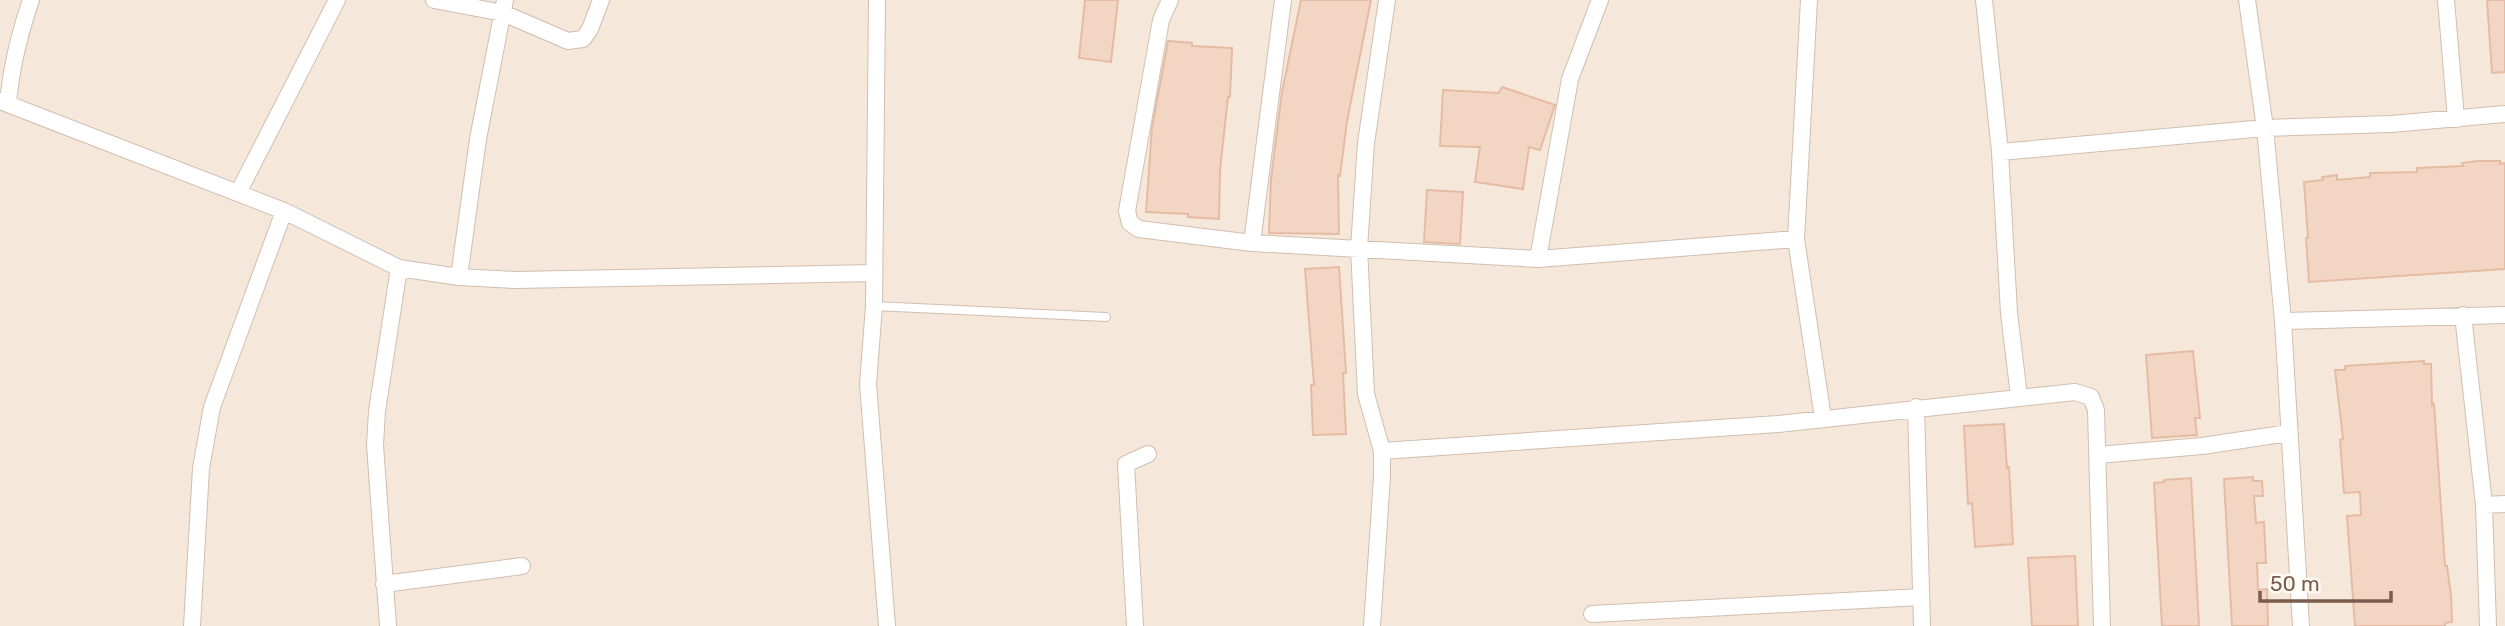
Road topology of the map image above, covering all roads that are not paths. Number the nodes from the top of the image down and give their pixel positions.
1 (31, 0) edge
2 (337, 0) edge
3 (434, 0) edge
4 (601, 0) edge
5 (877, 0) edge
6 (1170, 0) edge
7 (1283, 0) edge
8 (1387, 0) edge
9 (1600, 0) edge
10 (1809, 0) edge
11 (1984, 0) edge
12 (2247, 0) edge
13 (2446, 0) edge
14 (504, 7) edge
15 (4, 102) edge
16 (2505, 114) edge
17 (2456, 119) junction
18 (2265, 128) junction
19 (2000, 152) junction
20 (238, 193) junction
21 (284, 211) junction
22 (1796, 239) junction
23 (1252, 243) junction
24 (1359, 248) junction
25 (1538, 259) junction
26 (399, 268) junction
27 (873, 273) junction
28 (459, 277) junction
29 (874, 306) junction
30 (2463, 315) junction
31 (2505, 315) edge
32 (1106, 317) dead end
33 (2283, 321) junction
34 (2019, 396) junction
35 (1916, 407) junction
36 (1824, 418) junction
37 (2289, 433) junction
38 (1382, 451) junction
39 (1148, 454) dead end
40 (2098, 454) junction
41 (2484, 505) junction
42 (2505, 505) edge
43 (522, 566) dead end
44 (384, 584) junction
45 (1921, 597) junction
46 (1592, 614) dead end
47 (192, 626) edge
48 (388, 626) edge
49 (887, 626) edge
50 (1135, 626) edge
51 (1372, 626) edge
52 (1922, 626) edge
53 (2102, 626) edge
54 (2301, 626) edge
55 (2488, 626) edge

1 - 15 street
2 - 20 street
3 - 14 street
4 - 14 street
5 - 27 street
6 - 23 street
7 - 23 street
8 - 24 street
9 - 25 street
10 - 22 street
11 - 19 street
12 - 18 street
13 - 17 street
14 - 28 street
15 - 20 street
16 - 17 street
17 - 18 street
18 - 19 street
18 - 33 street
19 - 34 street
20 - 21 street
21 - 26 street
21 - 47 street
22 - 25 street
22 - 36 street
23 - 24 street
24 - 25 street
24 - 38 street
26 - 28 street
26 - 44 street
27 - 28 street
27 - 29 street
29 - 32 lane
29 - 49 street
30 - 31 street
30 - 33 street
30 - 41 street
33 - 37 street
34 - 35 street
34 - 40 street
35 - 36 street
35 - 45 street
36 - 38 street
37 - 40 street
37 - 54 street
38 - 51 street
39 - 50 street
40 - 53 street
41 - 42 street
41 - 55 street
43 - 44 street
44 - 48 street
45 - 46 street
45 - 52 street

